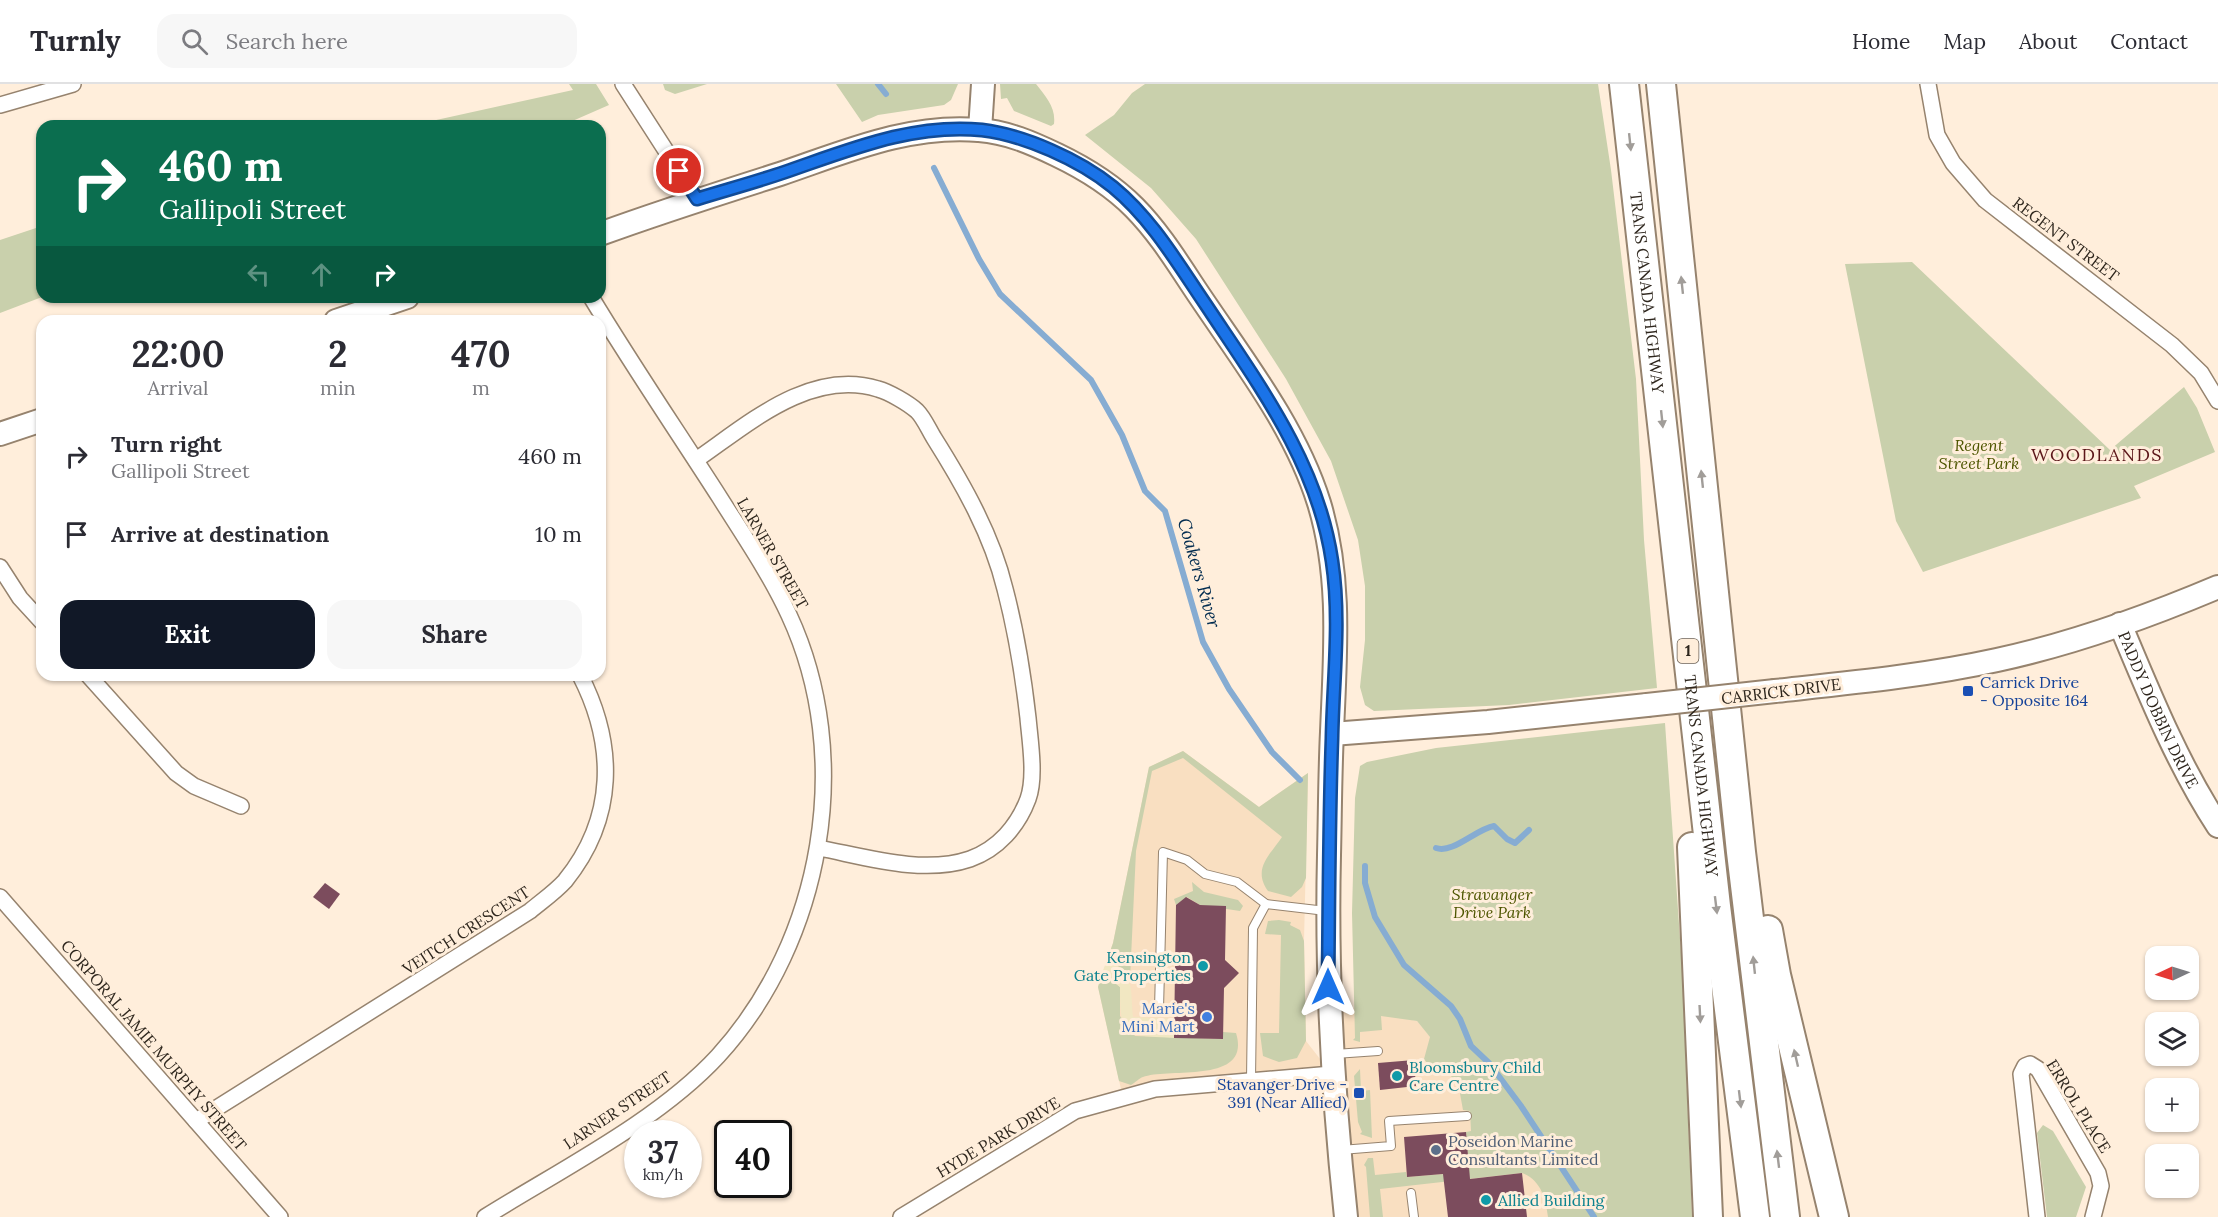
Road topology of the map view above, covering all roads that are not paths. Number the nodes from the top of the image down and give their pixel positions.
1 (73, 84) edge
2 (623, 84) edge
3 (983, 84) edge
4 (1624, 84) edge
5 (1661, 84) edge
6 (1928, 84) edge
7 (0, 105) edge
8 (980, 130) junction
9 (697, 199) junction
10 (606, 232) edge
11 (391, 303) edge
12 (358, 315) edge
13 (606, 320) edge
14 (2218, 401) edge
15 (36, 422) edge
16 (0, 434) edge
17 (696, 460) junction
18 (1706, 517) junction
19 (0, 567) edge
20 (2218, 587) edge
21 (1682, 599) junction
22 (36, 615) edge
23 (2120, 624) junction
24 (93, 681) edge
25 (583, 681) edge
26 (1332, 734) junction
27 (241, 806) dead end
28 (2218, 826) edge
29 (819, 848) junction
30 (0, 897) edge
31 (1266, 904) junction
32 (1328, 912) junction
33 (1159, 1009) dead end
34 (1378, 1051) dead end
35 (1331, 1064) junction
36 (1251, 1080) junction
37 (1467, 1116) dead end
38 (196, 1121) junction
39 (1339, 1150) junction
40 (1411, 1193) dead end
41 (280, 1217) edge
42 (485, 1217) edge
43 (901, 1217) edge
44 (1346, 1217) edge
45 (1414, 1217) edge
46 (1708, 1217) edge
47 (1755, 1217) edge
48 (1785, 1217) edge
49 (1834, 1217) edge
50 (2037, 1217) edge
51 (2093, 1217) edge

1 - 7 street
2 - 9 street
3 - 8 street
4 -> 21 highway, TRANS CANADA HIGHWAY / 1
18 -> 5 highway, TRANS CANADA HIGHWAY / 1
6 - 14 street, REGENT STREET
8 - 9 street
8 - 26 street
9 - 10 street
11 - 12 street
13 - 17 street, LARNER STREET
15 - 16 street
17 - 29 street, LARNER STREET
17 - 29 street
48 -> 18 highway, TRANS CANADA HIGHWAY / 1
49 -> 18 highway
19 - 22 street
20 - 23 street, CARRICK DRIVE
21 -> 46 highway
21 -> 47 highway, TRANS CANADA HIGHWAY / 1
23 - 26 street, CARRICK DRIVE, bridge
23 - 28 street, PADDY DOBBIN DRIVE
24 - 27 street
25 - 38 street, VEITCH CRESCENT
26 - 32 street
29 - 42 street, LARNER STREET
30 - 38 street, CORPORAL JAMIE MURPHY STREET
31 - 32 lane
31 - 33 lane
31 - 36 lane
32 - 35 street
34 - 35 lane
35 - 36 street, HYDE PARK DRIVE
35 - 39 street
36 - 43 street, HYDE PARK DRIVE
37 - 39 lane
38 - 41 street, CORPORAL JAMIE MURPHY STREET
39 - 44 street
40 - 45 lane
50 - 51 street, ERROL PLACE

